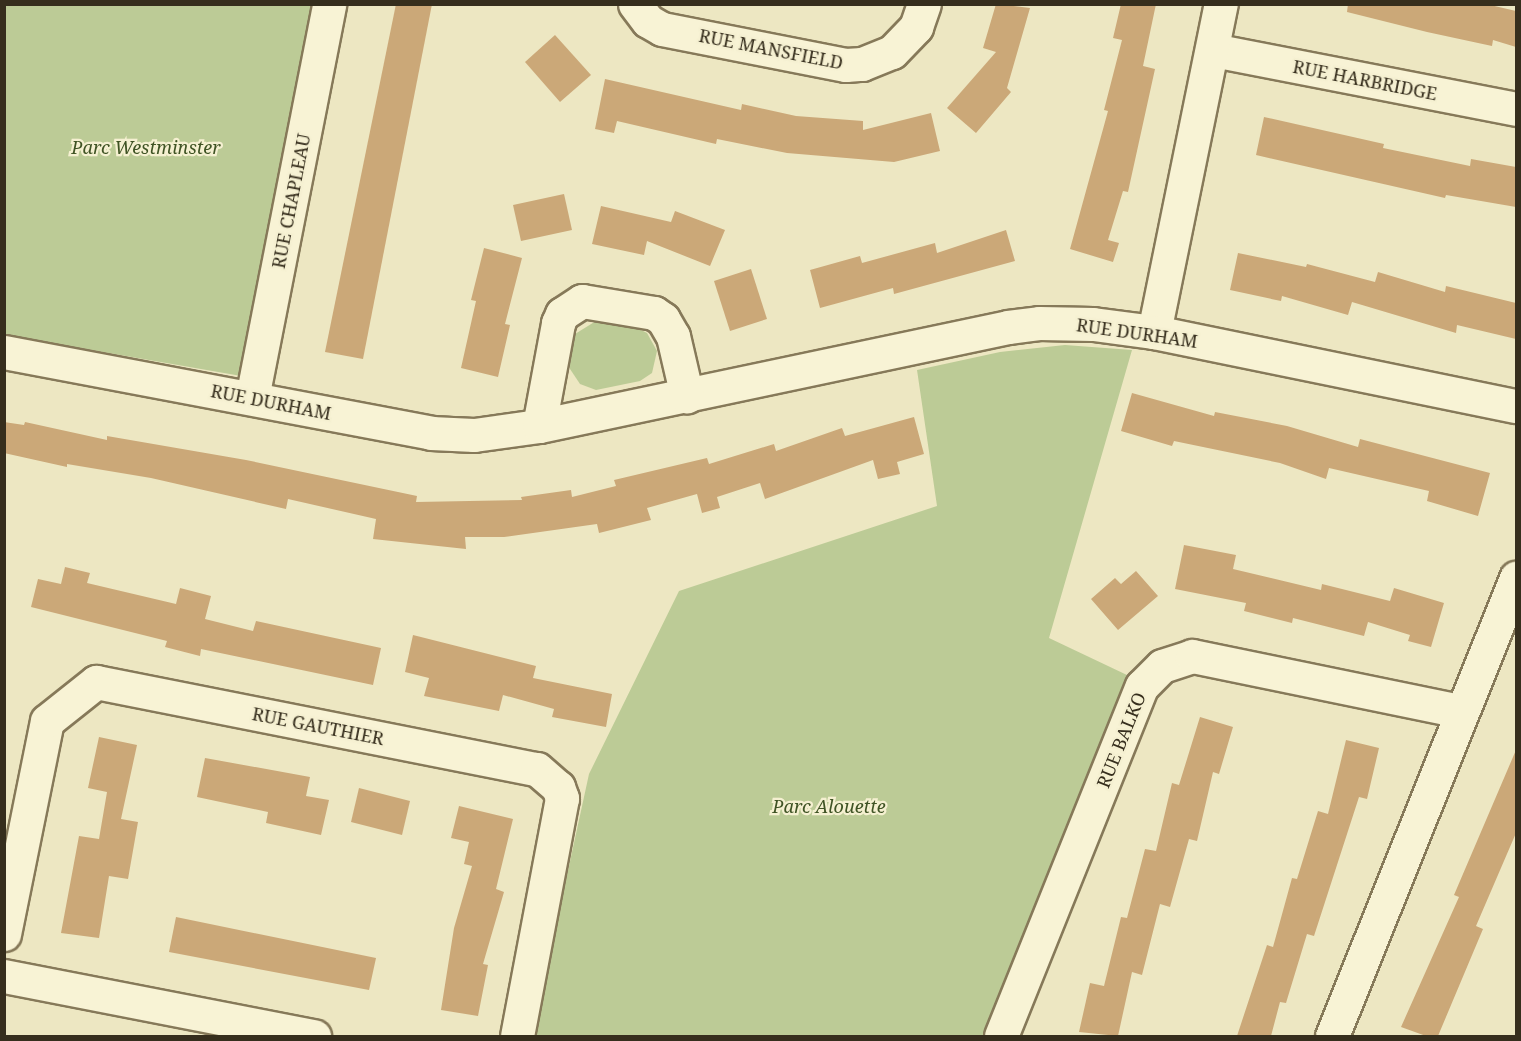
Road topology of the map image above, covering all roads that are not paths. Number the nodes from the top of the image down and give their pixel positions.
1 (329, 4) edge
2 (635, 4) edge
3 (924, 4) edge
4 (1221, 4) edge
5 (1213, 50) junction
6 (1516, 109) edge
7 (1154, 332) junction
8 (4, 352) edge
9 (687, 396) junction
10 (252, 398) junction
11 (1516, 406) edge
12 (539, 426) junction
13 (1516, 578) edge
14 (1461, 711) junction
15 (4, 934) edge
16 (4, 976) edge
17 (314, 1036) edge
18 (517, 1036) edge
19 (1001, 1036) edge
20 (1332, 1036) edge

1 - 10 street, RUE CHAPLEAU
2 - 3 street, RUE MANSFIELD
4 - 5 street
5 - 6 street, RUE HARBRIDGE
5 - 7 street
7 - 9 street, RUE DURHAM
7 - 11 street, RUE DURHAM
8 - 10 street, RUE DURHAM
9 - 12 street, RUE DURHAM
9 - 12 street
10 - 12 street, RUE DURHAM
13 - 14 street
14 - 19 street, RUE BALKO
14 - 20 street
15 - 18 street, RUE GAUTHIER
16 - 17 street

